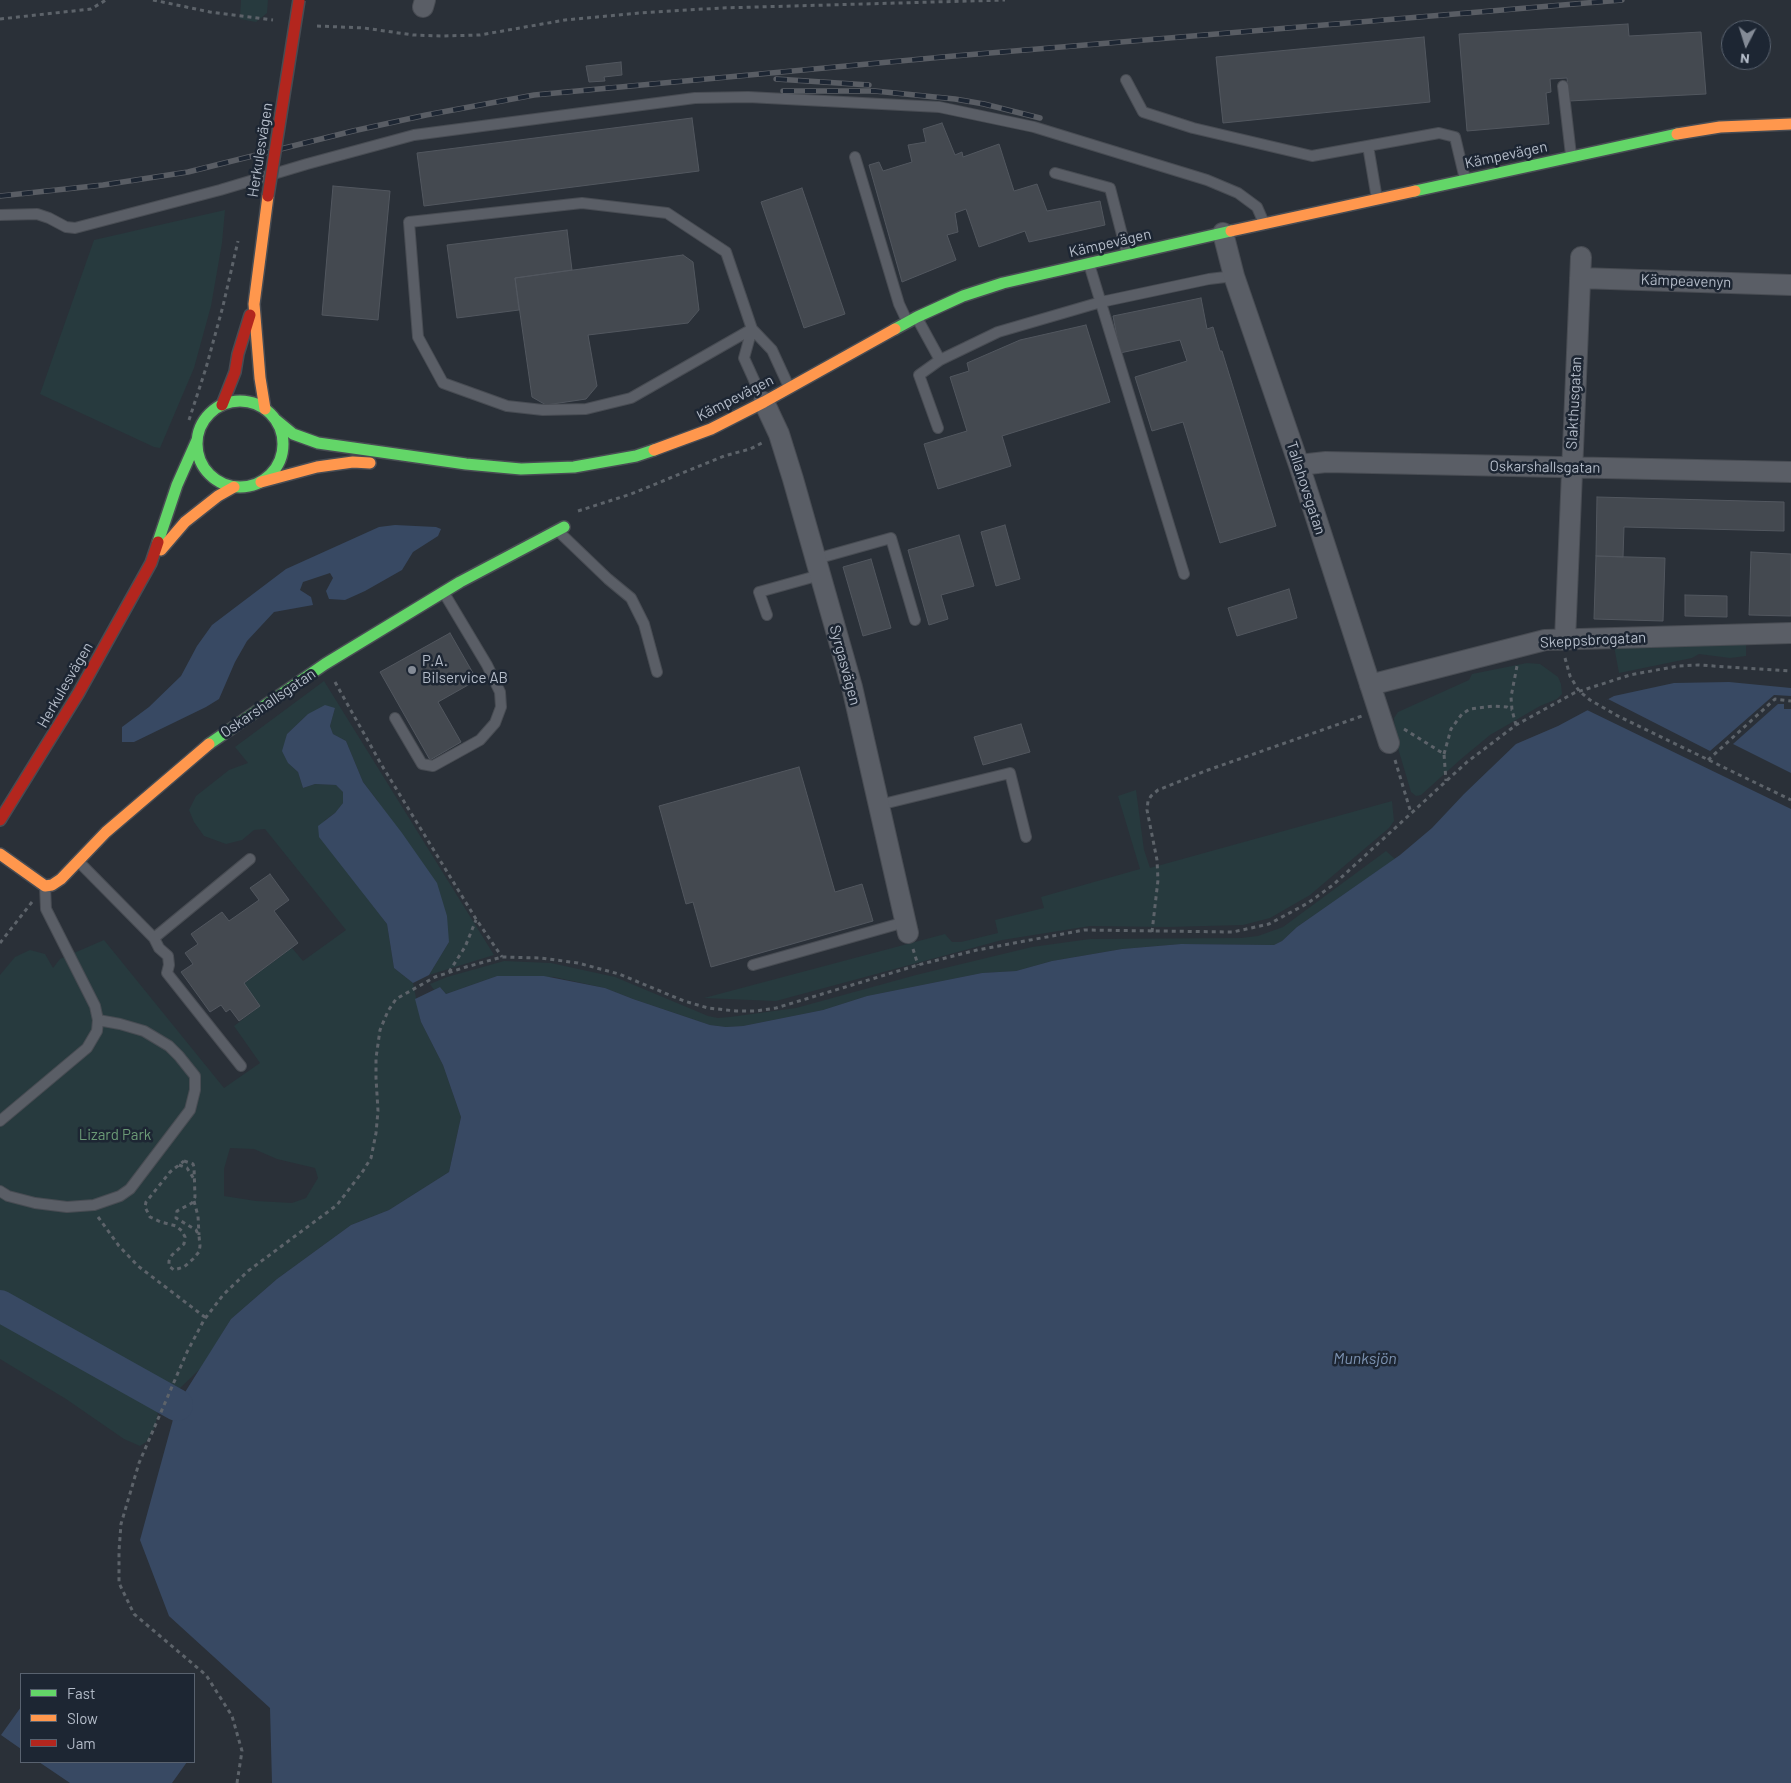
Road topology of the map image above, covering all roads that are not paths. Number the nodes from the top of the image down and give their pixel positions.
1 (299, 0) edge
2 (1126, 80) dead end
3 (1563, 86) dead end
4 (1791, 124) edge
5 (1368, 146) junction
6 (1571, 156) junction
7 (855, 157) dead end
8 (1054, 172) dead end
9 (1465, 180) junction
10 (1377, 199) junction
11 (0, 215) edge
12 (1265, 224) junction
13 (1223, 233) junction
14 (1128, 255) junction
15 (1581, 257) dead end
16 (1089, 263) junction
17 (1234, 276) junction
18 (1580, 278) junction
19 (1791, 285) edge
20 (1101, 302) junction
21 (254, 304) junction
22 (912, 319) junction
23 (752, 329) junction
24 (940, 360) junction
25 (789, 387) junction
26 (764, 402) junction
27 (222, 405) junction
28 (265, 409) junction
29 (276, 420) junction
30 (938, 428) dead end
31 (197, 440) junction
32 (466, 464) junction
33 (1299, 465) junction
34 (1572, 468) junction
35 (1791, 472) edge
36 (261, 482) junction
37 (234, 487) junction
38 (561, 528) joint
39 (151, 563) junction
40 (818, 567) junction
41 (1184, 574) dead end
42 (444, 592) junction
43 (767, 615) dead end
44 (915, 620) dead end
45 (1791, 633) edge
46 (1565, 640) junction
47 (657, 672) dead end
48 (1370, 685) junction
49 (395, 718) dead end
50 (1389, 743) road end
51 (878, 805) junction
52 (0, 820) edge
53 (1026, 837) dead end
54 (0, 854) edge
55 (250, 859) dead end
56 (78, 861) junction
57 (45, 886) junction
58 (906, 927) joint
59 (154, 938) junction
60 (753, 965) dead end
61 (98, 1020) junction
62 (241, 1066) dead end
63 (0, 1121) edge
64 (0, 1191) edge

1 - 21 main road, Herkulesvägen, bridge
2 - 5 lane
3 - 6 lane
4 - 6 main road, Kämpevägen
5 - 9 lane
5 - 10 lane
6 - 9 main road, Kämpevägen
7 - 22 lane
8 - 14 lane
9 - 10 main road, Kämpevägen
10 - 12 main road, Kämpevägen
11 - 12 lane
12 - 13 main road, Kämpevägen
13 - 14 main road, Kämpevägen
13 - 17 street, Tallahovsgatan
14 - 16 main road, Kämpevägen
15 - 18 street, Slakthusgatan
16 - 20 lane
16 - 22 main road, Kämpevägen
17 - 20 lane
17 - 33 street, Tallahovsgatan
18 - 19 street, Kämpeavenyn
18 - 34 street, Slakthusgatan
20 - 24 lane
20 - 41 lane
21 - 27 main road, Herkulesvägen
21 - 28 main road, Herkulesvägen
22 - 24 lane
22 - 25 main road, Kämpevägen
23 - 23 lane
23 - 25 lane
23 - 26 lane
24 - 30 lane
25 - 26 main road, Kämpevägen
26 - 32 main road, Kämpevägen
26 - 40 street, Syrgasvägen
27 - 28 main road
27 - 31 main road
28 - 29 main road
29 - 32 main road, Kämpevägen
29 - 36 main road
31 - 37 main road
31 - 39 main road, Herkulesvägen
32 - 36 main road, Kämpevägen
33 - 34 street, Oskarshallsgatan
33 - 48 street, Tallahovsgatan
34 - 35 street, Oskarshallsgatan
34 - 46 street, Slakthusgatan
36 - 37 main road
37 - 39 main road, Herkulesvägen
38 - 42 main road, Oskarshallsgatan
38 - 47 lane
39 - 52 main road, Herkulesvägen
40 - 43 lane
40 - 44 lane
40 - 51 street, Syrgasvägen
42 - 49 lane
42 - 56 main road, Oskarshallsgatan
45 - 46 street, Skeppsbrogatan
46 - 48 street, Skeppsbrogatan
48 - 50 street, Tallahovsgatan
51 - 53 lane
51 - 58 street, Syrgasvägen
54 - 57 main road
55 - 59 lane
56 - 57 main road, Oskarshallsgatan
56 - 59 lane
57 - 61 lane
58 - 60 lane
59 - 62 lane
61 - 63 lane
61 - 64 lane

